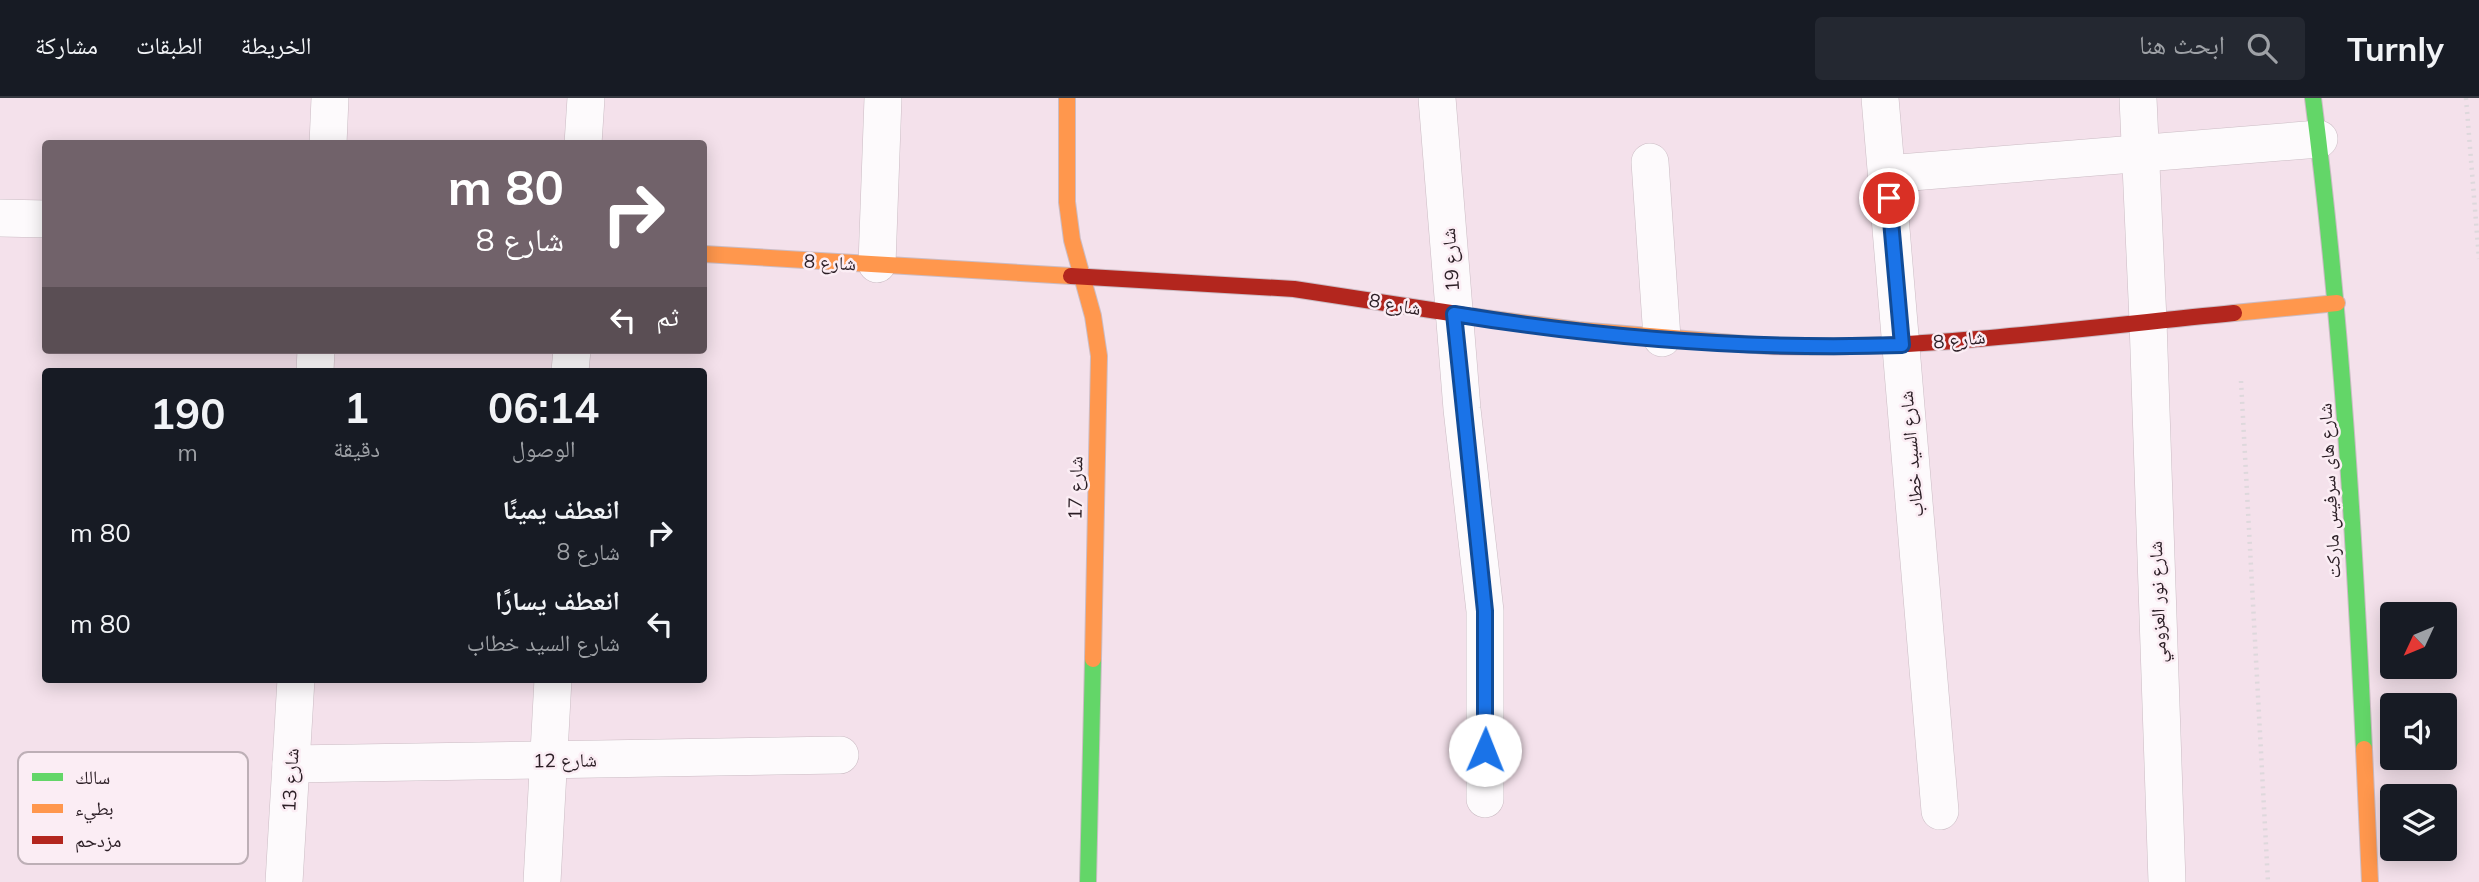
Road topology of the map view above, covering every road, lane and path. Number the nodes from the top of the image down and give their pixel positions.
1 (330, 98) edge
2 (586, 98) edge
3 (883, 98) edge
4 (1067, 98) edge
5 (1437, 98) edge
6 (1880, 98) edge
7 (2138, 98) edge
8 (2313, 98) edge
9 (2466, 98) edge
10 (2319, 139) junction
11 (328, 140) edge
12 (583, 140) edge
13 (2140, 153) junction
14 (1650, 162) dead end
15 (1886, 174) junction
16 (0, 218) edge
17 (42, 219) edge
18 (707, 254) edge
19 (2479, 259) edge
20 (877, 264) junction
21 (1082, 277) junction
22 (2337, 303) junction
23 (1454, 314) junction
24 (2148, 321) junction
25 (1662, 338) junction
26 (1902, 345) junction
27 (2241, 381) dead end
28 (296, 683) edge
29 (554, 683) edge
30 (840, 755) dead end
31 (549, 760) junction
32 (291, 764) junction
33 (1485, 799) dead end
34 (1940, 811) dead end
35 (284, 882) edge
36 (542, 882) edge
37 (1088, 882) edge
38 (2167, 882) edge
39 (2268, 882) edge
40 (2370, 882) edge

1 - 11 street
2 - 12 street
3 - 20 street
4 - 21 street, شارع 17
5 - 23 street, شارع 19
6 - 15 street, شارع السيد خطاب
7 - 13 street, شارع نور العزومي
8 - 10 street, شارع هاى سرفيس ماركت
9 - 19 path
10 - 13 street
10 - 22 street, شارع هاى سرفيس ماركت
13 - 15 street
13 - 24 street, شارع نور العزومي
14 - 25 street
15 - 26 street, شارع السيد خطاب
16 - 17 street
18 - 20 street, شارع 8
20 - 21 street, شارع 8
21 - 23 street, شارع 8
21 - 37 street, شارع 17
22 - 24 street, شارع 8
22 - 40 street, شارع هاى سرفيس ماركت
23 - 25 street, شارع 8
23 - 33 street, شارع 19
24 - 26 street, شارع 8
24 - 38 street, شارع نور العزومي
25 - 26 street, شارع 8
26 - 34 street, شارع السيد خطاب
27 - 39 path
28 - 32 street, شارع 13
29 - 31 street
30 - 31 street, شارع 12
31 - 32 street, شارع 12
31 - 36 street
32 - 35 street, شارع 13

